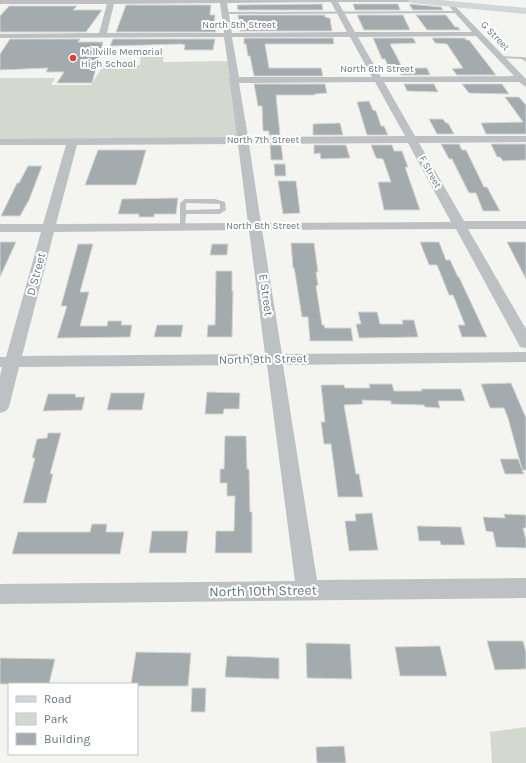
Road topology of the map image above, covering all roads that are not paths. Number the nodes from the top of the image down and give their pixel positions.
1 (334, 0) edge
2 (413, 0) edge
3 (56, 1) edge
4 (111, 1) edge
5 (0, 2) edge
6 (449, 4) junction
7 (224, 5) edge
8 (526, 11) edge
9 (340, 12) junction
10 (456, 12) junction
11 (479, 34) junction
12 (353, 35) junction
13 (0, 36) edge
14 (102, 36) junction
15 (228, 36) junction
16 (500, 57) junction
17 (525, 60) edge
18 (523, 79) edge
19 (233, 80) junction
20 (378, 80) junction
21 (526, 139) edge
22 (243, 140) junction
23 (412, 140) junction
24 (0, 142) edge
25 (72, 142) junction
26 (182, 212) junction
27 (526, 225) edge
28 (256, 226) junction
29 (460, 226) junction
30 (182, 227) junction
31 (0, 228) edge
32 (49, 228) junction
33 (526, 343) edge
34 (526, 357) edge
35 (275, 359) junction
36 (6, 362) edge
37 (0, 407) edge
38 (526, 588) edge
39 (307, 590) junction
40 (0, 594) edge

1 - 2 street
1 - 7 street
1 - 9 street, F Street
2 - 6 main road
3 - 4 street
3 - 5 street
4 - 7 street
4 - 14 street
6 - 8 main road
6 - 10 street, G Street
7 - 9 lane
7 - 15 street, E Street
9 - 10 lane
9 - 12 street, F Street
10 - 11 street, G Street
11 - 12 street, North 5th Street
11 - 16 street, G Street
12 - 15 street, North 5th Street
12 - 20 street, F Street
13 - 14 street, North 5th Street
14 - 15 street, North 5th Street
15 - 19 street, E Street
16 - 17 lane
16 - 18 street, G Street
18 - 20 street, North 6th Street
19 - 20 street, North 6th Street
19 - 22 street, E Street
20 - 23 street, F Street
21 - 23 street, North 7th Street
22 - 23 street, North 7th Street
22 - 25 street, North 7th Street
22 - 28 street, E Street
23 - 29 street, F Street
24 - 25 street, North 7th Street
25 - 32 street, D Street
26 - 26 lane
26 - 30 lane
27 - 29 street, North 8th Street
28 - 29 street, North 8th Street
28 - 30 street, North 8th Street
28 - 35 street, E Street
29 - 33 street, F Street
30 - 32 street, North 8th Street
31 - 32 street, North 8th Street
32 - 36 street, D Street
34 - 35 street, North 9th Street
35 - 36 street, North 9th Street
35 - 39 street, E Street
36 - 37 street, D Street
38 - 39 street, North 10th Street
39 - 40 street, North 10th Street

